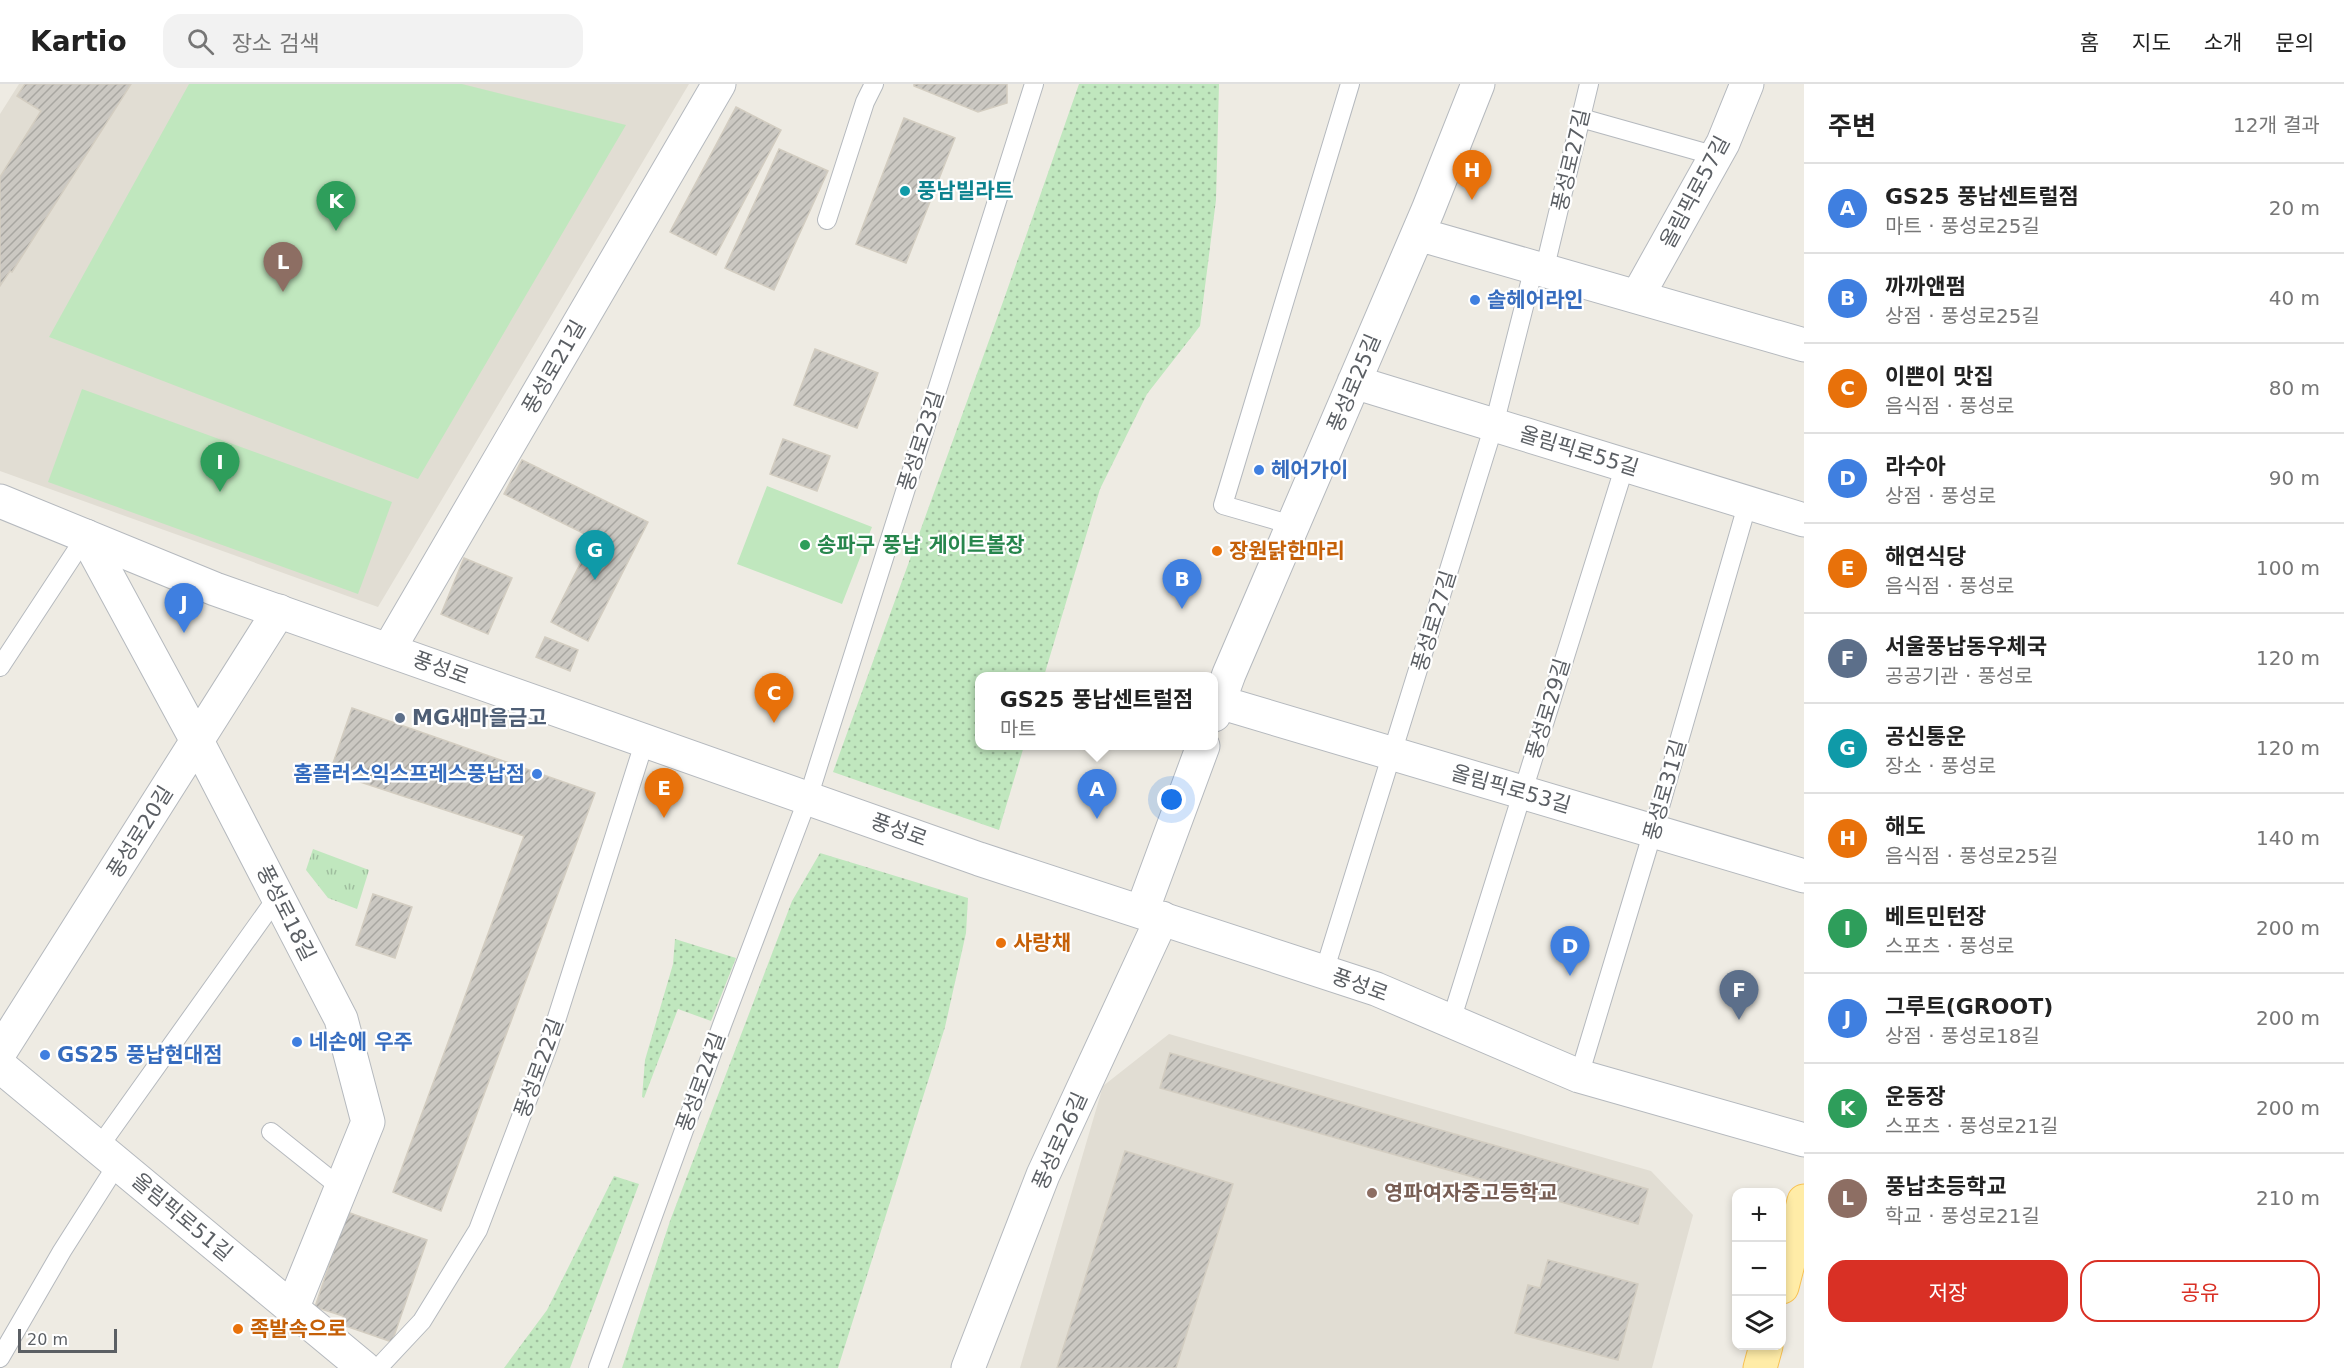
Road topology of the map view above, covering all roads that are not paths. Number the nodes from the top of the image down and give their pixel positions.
1 (719, 84) edge
2 (874, 84) edge
3 (1034, 84) edge
4 (1350, 84) edge
5 (1478, 84) edge
6 (1589, 84) edge
7 (1747, 84) edge
8 (1581, 118) junction
9 (1716, 156) junction
10 (827, 220) dead end
11 (1418, 234) junction
12 (1539, 269) junction
13 (1637, 297) junction
14 (1804, 345) edge
15 (1354, 382) junction
16 (1494, 425) junction
17 (1625, 465) junction
18 (0, 501) edge
19 (1748, 502) junction
20 (1804, 520) edge
21 (1292, 525) junction
22 (86, 536) junction
23 (279, 611) junction
24 (389, 649) junction
25 (0, 668) edge
26 (1218, 704) edge
27 (1218, 710) edge
28 (645, 740) junction
29 (197, 741) junction
30 (1202, 750) edge
31 (1393, 754) junction
32 (1522, 792) junction
33 (808, 798) junction
34 (1653, 831) junction
35 (1804, 876) edge
36 (278, 896) junction
37 (1152, 915) junction
38 (1324, 972) junction
39 (1451, 1022) junction
40 (0, 1052) edge
41 (0, 1066) edge
42 (1579, 1076) junction
43 (272, 1132) dead end
44 (1804, 1140) edge
45 (109, 1155) junction
46 (341, 1188) junction
47 (1804, 1201) edge
48 (1786, 1271) edge
49 (292, 1309) junction
50 (1765, 1350) edge
51 (0, 1358) edge
52 (364, 1368) edge
53 (378, 1368) edge
54 (598, 1368) edge
55 (968, 1368) edge
56 (1760, 1368) edge

1 - 24 street, 풍성로21길
2 - 10 lane
3 - 33 lane, 풍성로23길
4 - 21 lane
5 - 11 street, 풍성로25길
6 - 8 lane, 풍성로27길
7 - 9 street, 올림픽로57길
8 - 9 lane
8 - 12 lane, 풍성로27길
9 - 13 street, 올림픽로57길
11 - 12 street
11 - 15 street, 풍성로25길
12 - 13 street
12 - 16 lane, 풍성로27길
13 - 14 street
15 - 16 street, 올림픽로55길
15 - 21 street, 풍성로25길
16 - 17 street, 올림픽로55길
16 - 31 lane, 풍성로27길
17 - 19 street, 올림픽로55길
17 - 32 lane, 풍성로29길
18 - 22 street, 풍성로
19 - 20 street, 올림픽로55길
19 - 34 lane, 풍성로31길
21 - 26 street, 풍성로25길
22 - 23 street, 풍성로
22 - 25 lane
22 - 29 street, 풍성로18길
23 - 24 street, 풍성로
23 - 29 street, 풍성로20길
24 - 28 street, 풍성로
27 - 31 street, 올림픽로53길
28 - 33 street, 풍성로
28 - 53 lane, 풍성로22길
29 - 36 street, 풍성로18길
29 - 40 street, 풍성로20길
30 - 37 street
31 - 32 street, 올림픽로53길
31 - 38 lane, 풍성로27길
32 - 34 street, 올림픽로53길
32 - 39 lane, 풍성로29길
33 - 37 street, 풍성로
33 - 54 lane, 풍성로24길
34 - 35 street, 올림픽로53길
34 - 42 lane, 풍성로31길
36 - 45 lane
36 - 46 street, 풍성로18길
37 - 38 street, 풍성로
37 - 55 street, 풍성로26길
38 - 39 street, 풍성로
39 - 42 street, 풍성로
41 - 45 street, 올림픽로51길
42 - 44 street, 풍성로
43 - 46 lane
45 - 49 street, 올림픽로51길
45 - 51 lane
46 - 49 street, 풍성로18길
47 - 48 main road
49 - 52 street, 올림픽로51길
50 - 56 main road

